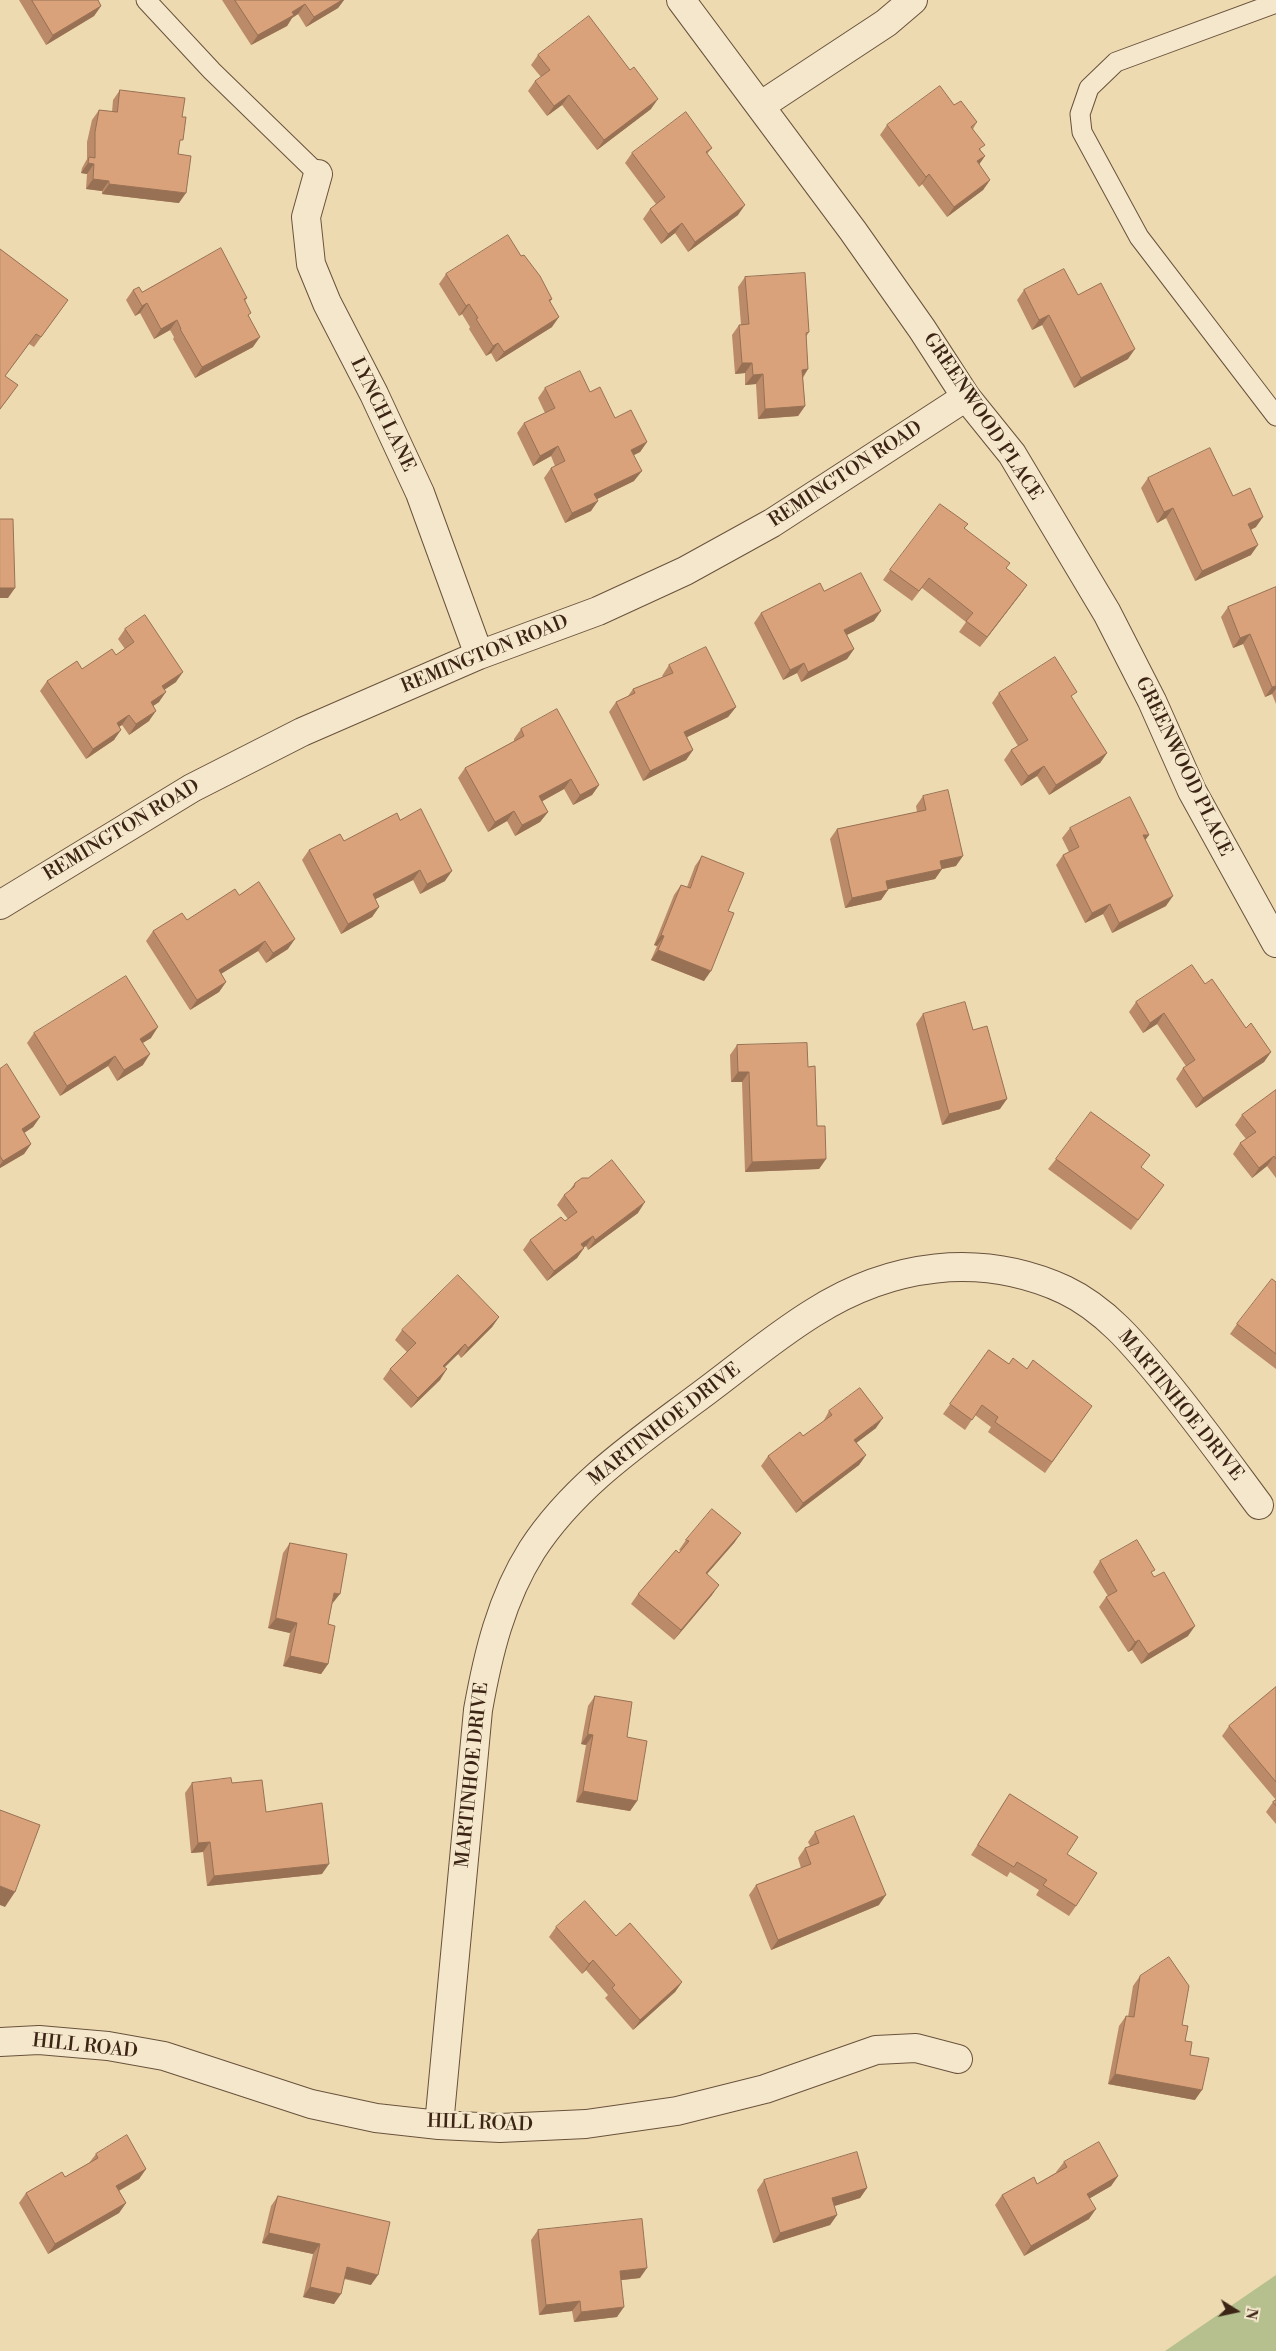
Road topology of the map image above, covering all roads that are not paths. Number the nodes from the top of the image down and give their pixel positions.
1 (146, 0) edge
2 (681, 0) edge
3 (913, 0) edge
4 (1276, 3) edge
5 (760, 106) junction
6 (318, 174) joint
7 (966, 397) junction
8 (1276, 416) edge
9 (479, 655) junction
10 (0, 905) edge
11 (1276, 943) edge
12 (1259, 1505) dead end
13 (0, 2042) edge
14 (958, 2059) dead end
15 (439, 2125) junction

1 - 6 lane
2 - 5 street, GREENWOOD PLACE
3 - 5 street
4 - 8 lane
5 - 7 street, GREENWOOD PLACE
6 - 9 street, LYNCH LANE
7 - 9 street, REMINGTON ROAD
7 - 11 street, GREENWOOD PLACE
9 - 10 street, REMINGTON ROAD
12 - 15 street, MARTINHOE DRIVE
13 - 15 street, HILL ROAD
14 - 15 street, HILL ROAD

